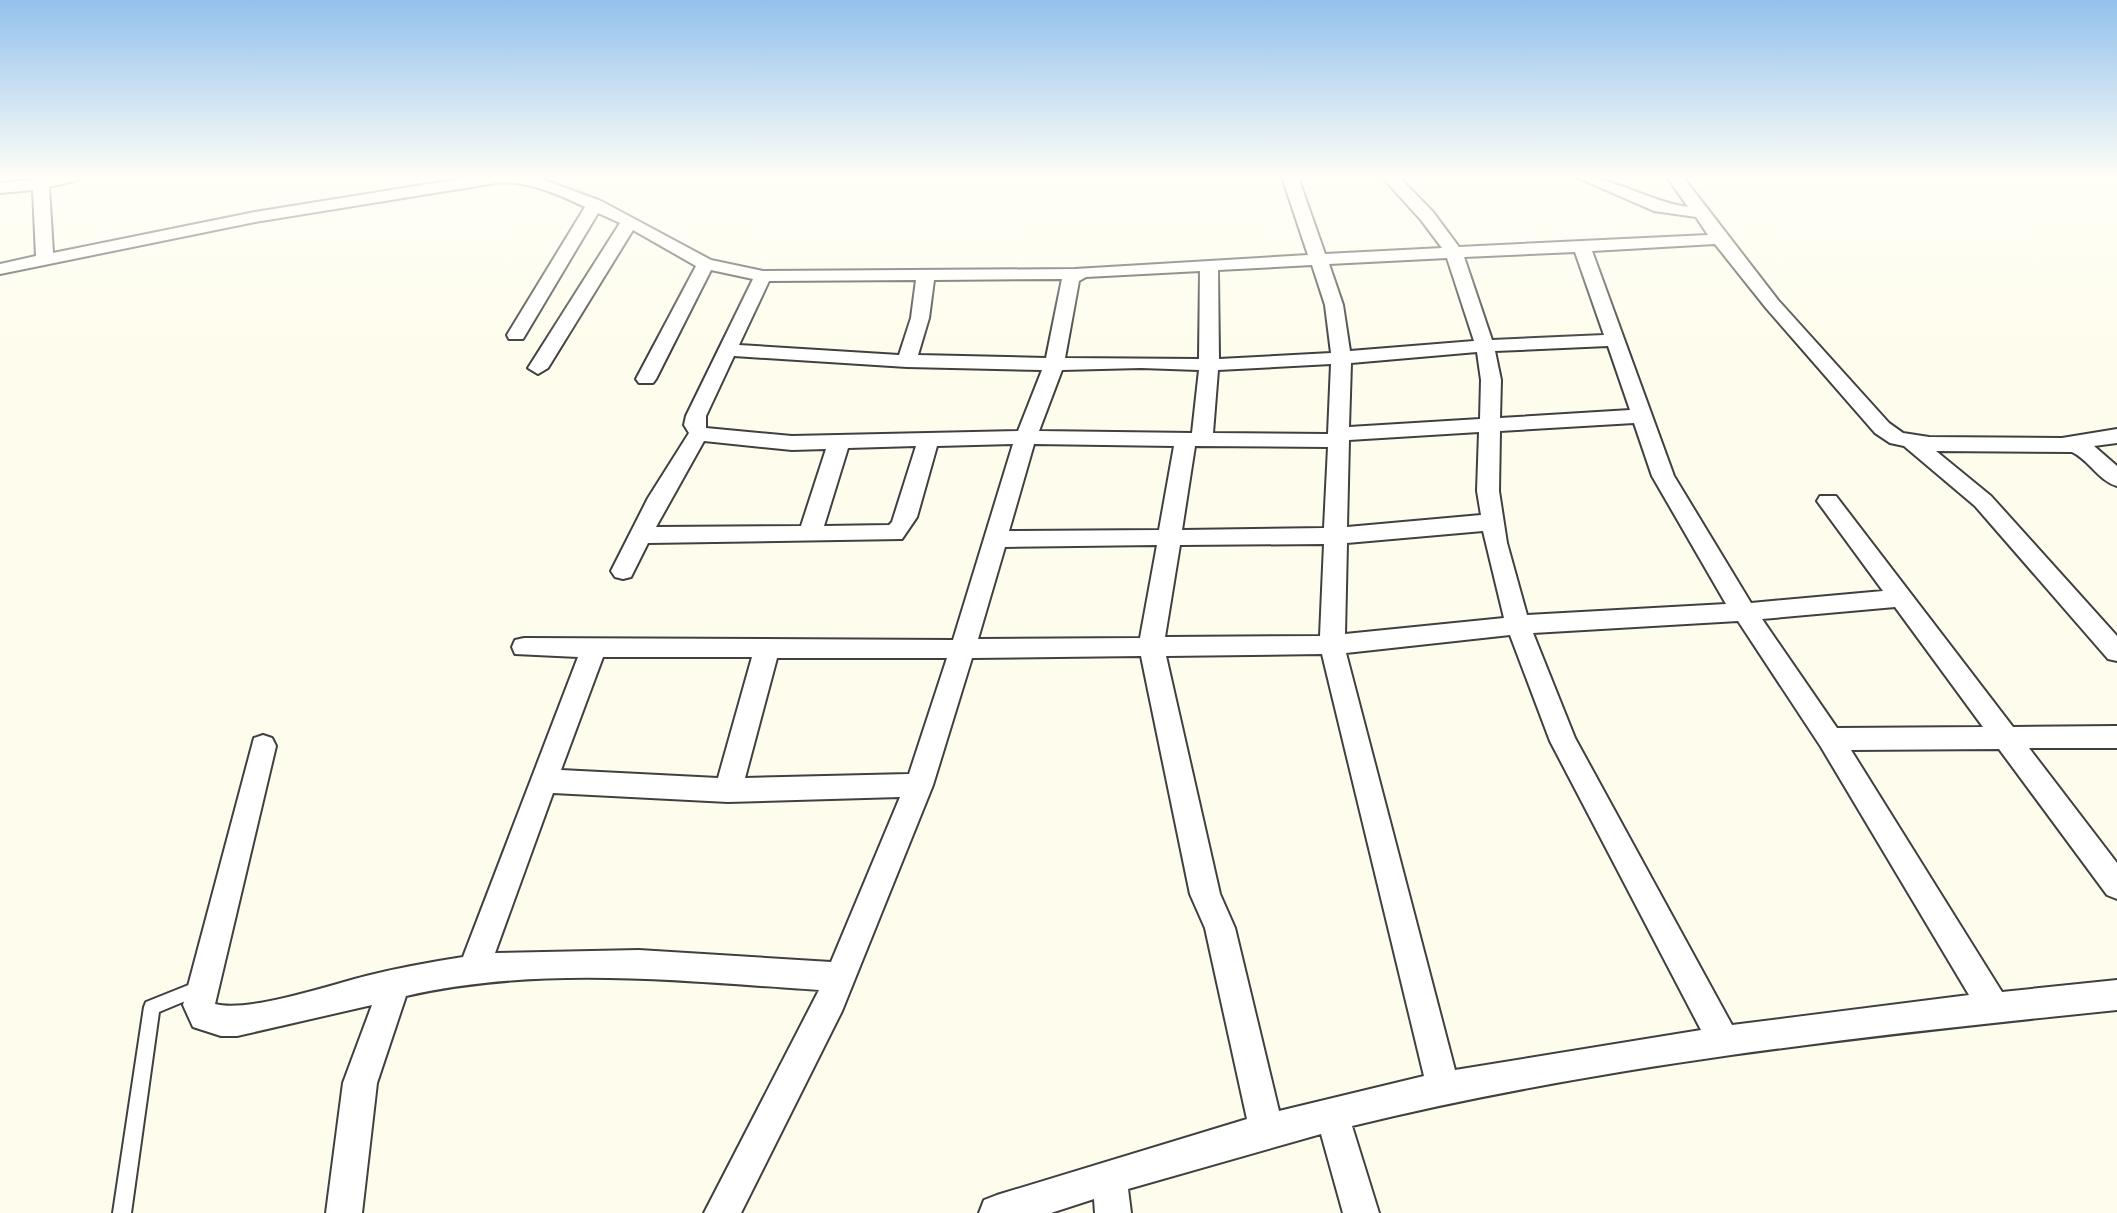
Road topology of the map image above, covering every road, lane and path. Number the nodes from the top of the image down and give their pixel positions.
1 (43, 234) edge
2 (174, 234) edge
3 (577, 234) edge
4 (622, 234) edge
5 (652, 234) edge
6 (1311, 234) edge
7 (1440, 234) edge
8 (1716, 234) edge
9 (1720, 239) junction
10 (1582, 246) junction
11 (1453, 251) junction
12 (1320, 258) junction
13 (45, 260) junction
14 (706, 264) junction
15 (1209, 266) junction
16 (0, 269) edge
17 (926, 273) junction
18 (1076, 274) junction
19 (763, 276) junction
20 (516, 335) dead end
21 (1616, 340) junction
22 (1485, 346) junction
23 (727, 350) junction
24 (1341, 358) junction
25 (907, 361) junction
26 (1054, 364) junction
27 (1209, 365) junction
28 (538, 368) dead end
29 (646, 379) dead end
30 (1642, 416) junction
31 (1490, 423) junction
32 (699, 433) junction
33 (2117, 436) edge
34 (1026, 437) junction
35 (1338, 438) junction
36 (1194, 439) junction
37 (928, 441) junction
38 (839, 442) junction
39 (1912, 442) junction
40 (2064, 442) junction
41 (2117, 479) edge
42 (1828, 501) dead end
43 (1493, 522) junction
44 (810, 534) junction
45 (641, 535) junction
46 (1335, 536) junction
47 (996, 539) junction
48 (1170, 539) junction
49 (623, 571) dead end
50 (1900, 598) junction
51 (1744, 612) junction
52 (1518, 625) junction
53 (1332, 645) junction
54 (524, 647) dead end
55 (594, 647) junction
56 (767, 647) junction
57 (1151, 647) junction
58 (963, 649) junction
59 (2117, 652) edge
60 (2007, 737) junction
61 (2117, 737) edge
62 (1830, 739) junction
63 (263, 746) dead end
64 (544, 781) junction
65 (919, 785) junction
66 (728, 790) junction
67 (2117, 886) edge
68 (473, 971) junction
69 (840, 977) junction
70 (394, 986) junction
71 (202, 987) junction
72 (2117, 995) edge
73 (1994, 1007) junction
74 (1724, 1042) junction
75 (1443, 1088) junction
76 (1332, 1114) junction
77 (1267, 1133) junction
78 (1109, 1177) junction
79 (122, 1213) edge
80 (344, 1213) edge
81 (722, 1213) edge
82 (997, 1213) edge
83 (1113, 1213) edge
84 (1361, 1213) edge

1 - 13 street
2 - 13 street
3 - 20 street
4 - 28 street
5 - 14 street
6 - 12 street
7 - 11 street
8 - 9 street
9 - 10 street
9 - 39 street
10 - 11 street
10 - 21 street
11 - 12 street
11 - 22 street
12 - 15 street
12 - 24 street
13 - 16 street
14 - 19 street
14 - 29 street
15 - 18 street
15 - 27 street
17 - 18 street
17 - 19 street
17 - 25 street
18 - 26 street
19 - 23 street
21 - 22 street
21 - 30 street
22 - 24 street
22 - 31 street
23 - 25 street
23 - 32 street
24 - 27 street
24 - 35 street
25 - 26 street
26 - 27 street
26 - 34 street
27 - 36 street
30 - 31 street
30 - 51 street
31 - 35 street
31 - 43 street
32 - 38 street
32 - 45 street
33 - 40 street
34 - 36 street
34 - 37 street
34 - 47 street
35 - 36 street
35 - 46 street
36 - 48 street
37 - 38 street
37 - 44 street
38 - 44 street
39 - 40 street
39 - 59 street
40 - 41 street
42 - 50 street
43 - 46 street
43 - 52 street
44 - 45 street
45 - 49 street
46 - 48 street
46 - 53 street
47 - 48 street
47 - 58 street
48 - 57 street
50 - 51 street
50 - 60 street
51 - 52 street
51 - 62 street
52 - 53 street
52 - 74 street
53 - 57 street
53 - 75 street
54 - 55 street
55 - 56 street
55 - 64 street
56 - 58 street
56 - 66 street
57 - 58 street
57 - 77 street
58 - 65 street
60 - 61 street
60 - 62 street
60 - 67 street
62 - 73 street
63 - 71 street
64 - 66 street
64 - 68 street
65 - 66 street
65 - 69 street
68 - 69 street
68 - 70 street
69 - 81 street
70 - 71 street
70 - 80 street
71 - 79 lane
72 - 73 street
73 - 74 street
74 - 75 street
75 - 76 street
76 - 77 street
76 - 84 street
77 - 78 street
78 - 82 street
78 - 83 street

